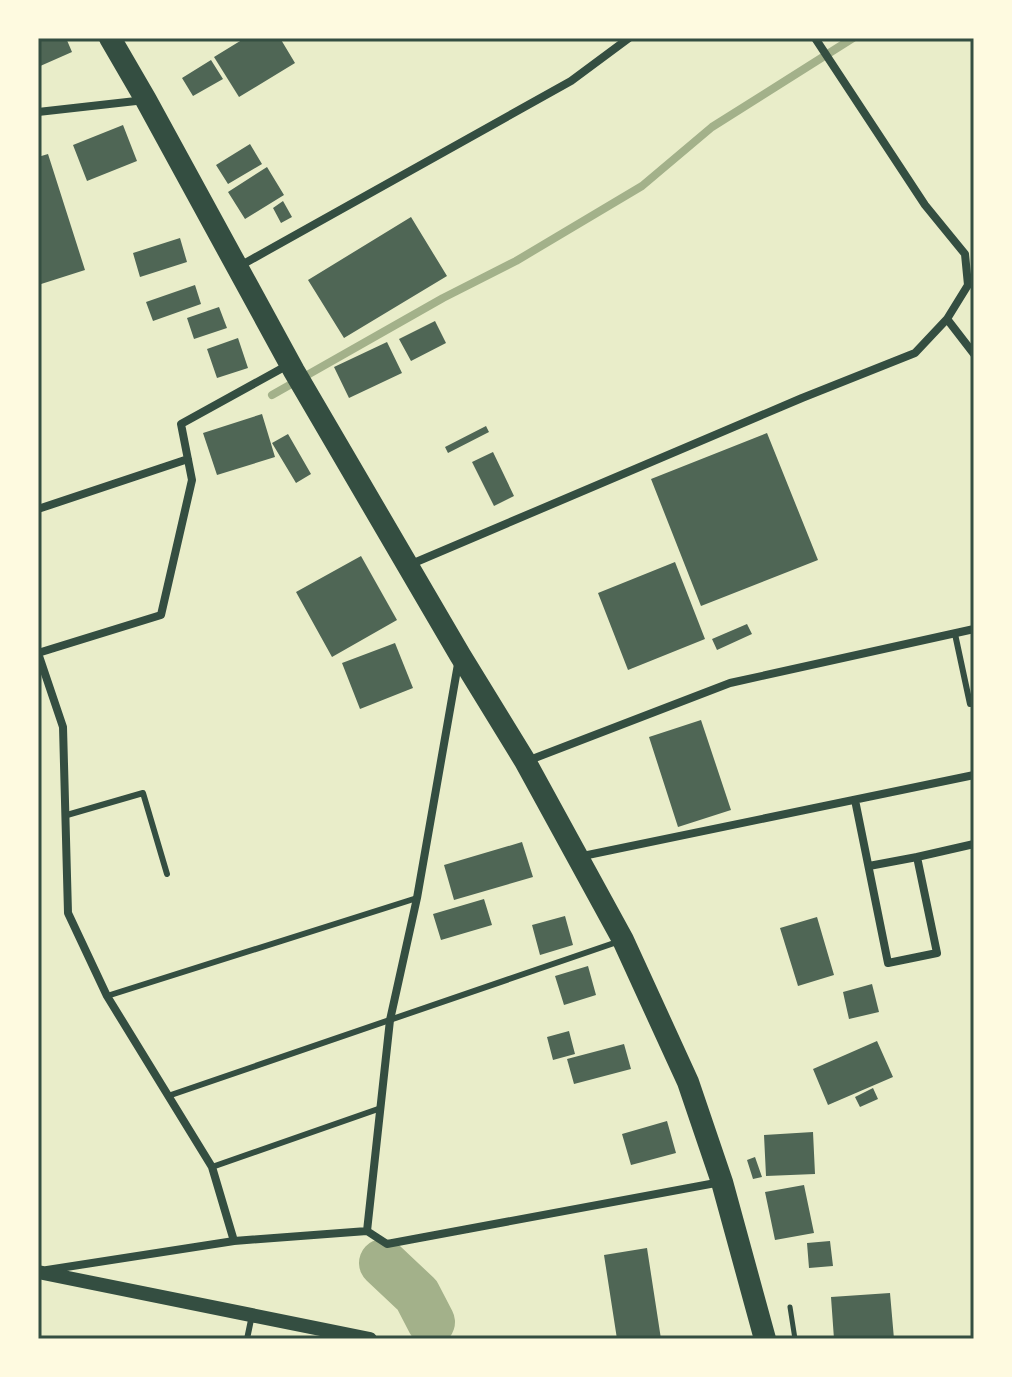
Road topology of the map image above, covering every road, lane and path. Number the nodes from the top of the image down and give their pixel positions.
1 (110, 38) edge
2 (629, 38) edge
3 (816, 39) edge
4 (146, 100) junction
5 (38, 112) edge
6 (237, 267) junction
7 (974, 273) edge
8 (968, 285) junction
9 (947, 319) junction
10 (974, 354) edge
11 (292, 368) junction
12 (188, 459) junction
13 (38, 509) edge
14 (408, 565) junction
15 (974, 629) edge
16 (955, 634) junction
17 (460, 655) junction
18 (970, 704) dead end
19 (525, 761) junction
20 (974, 775) edge
21 (855, 800) junction
22 (67, 815) junction
23 (974, 844) edge
24 (577, 857) junction
25 (917, 857) junction
26 (869, 866) junction
27 (167, 874) dead end
28 (417, 898) junction
29 (623, 940) junction
30 (107, 996) junction
31 (390, 1020) junction
32 (168, 1096) junction
33 (381, 1108) junction
34 (212, 1167) junction
35 (722, 1182) junction
36 (367, 1231) junction
37 (234, 1241) junction
38 (38, 1272) edge
39 (790, 1307) dead end
40 (252, 1315) junction
41 (247, 1339) edge
42 (370, 1339) edge
43 (765, 1339) edge
44 (795, 1339) edge

1 - 4 highway
2 - 6 street
3 - 8 street
4 - 5 street
4 - 6 highway
6 - 11 highway
7 - 8 lane
8 - 9 street
9 - 10 street
9 - 14 street
11 - 12 street
11 - 14 highway
12 - 13 street
12 - 22 street
14 - 17 highway
15 - 16 street
16 - 18 lane
16 - 19 street
17 - 19 highway
17 - 28 street
19 - 24 highway
20 - 21 street
21 - 24 street
21 - 26 street
22 - 27 lane
22 - 30 street
23 - 25 street
24 - 29 highway
25 - 26 street
25 - 26 street
28 - 30 lane
28 - 31 street
29 - 31 lane
29 - 35 highway
30 - 32 street
31 - 32 lane
31 - 33 street
32 - 34 street
33 - 34 lane
33 - 36 street
34 - 37 street
35 - 36 street
35 - 43 highway
36 - 37 street
37 - 38 street
38 - 40 street
39 - 44 path
40 - 41 lane
40 - 42 street

